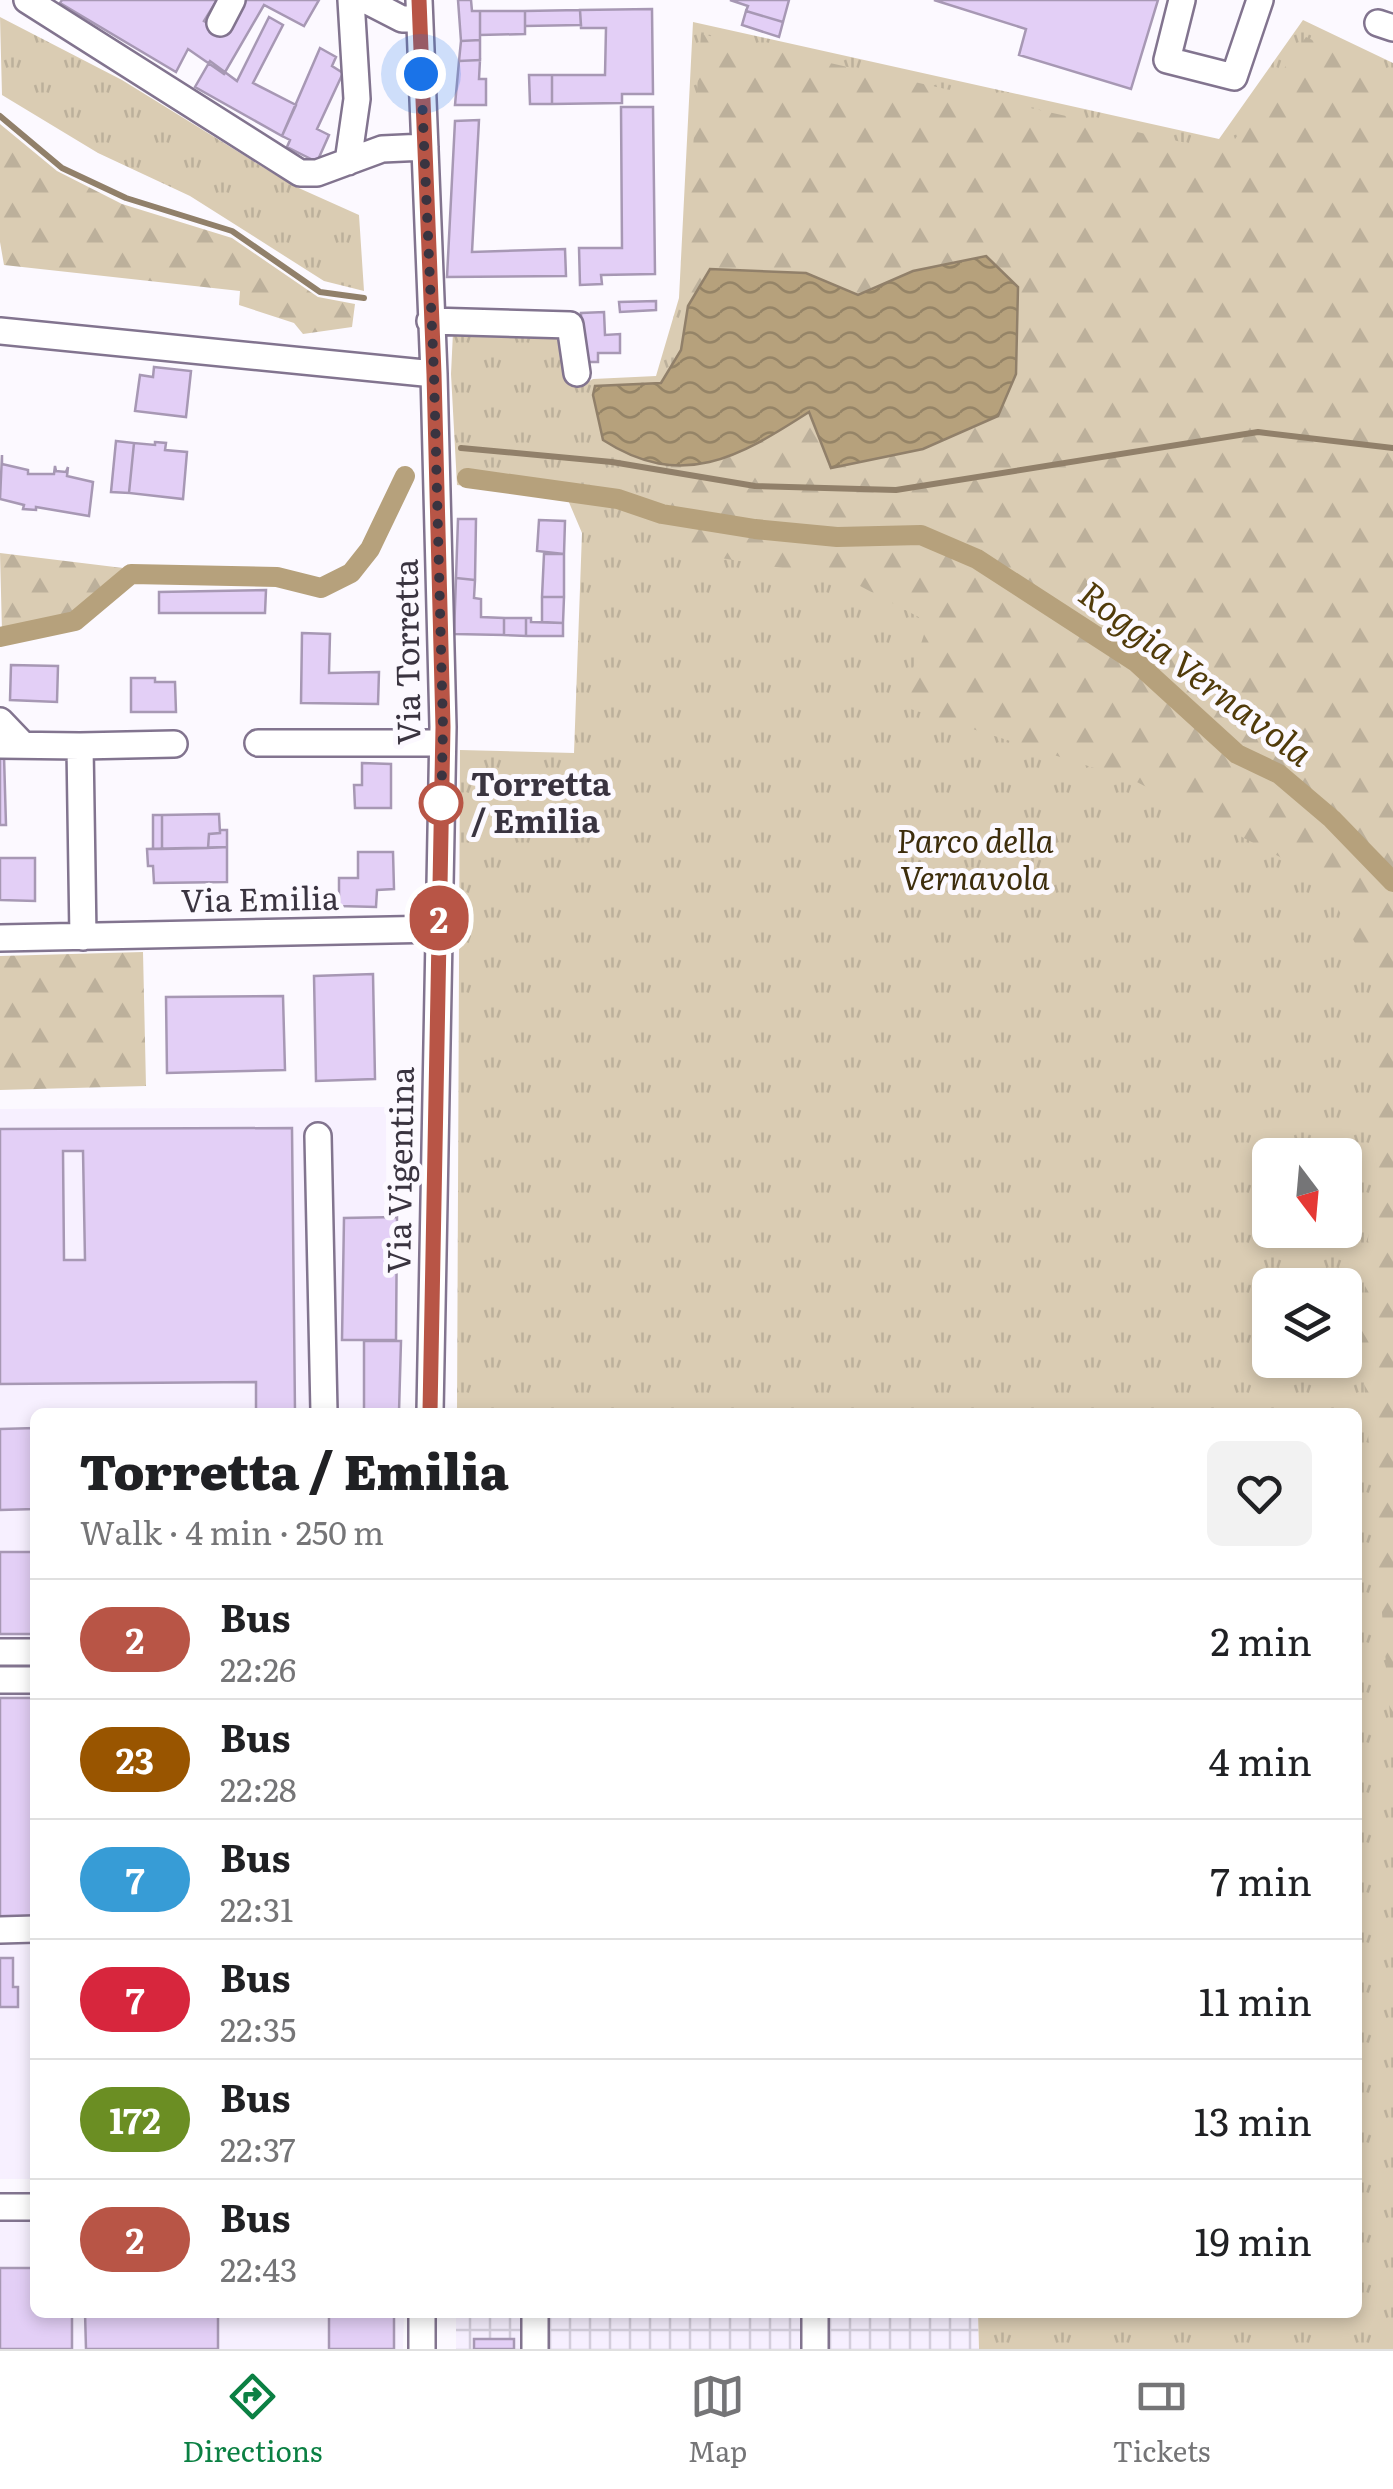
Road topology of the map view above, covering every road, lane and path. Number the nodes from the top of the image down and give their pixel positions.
1 (27, 0) edge
2 (352, 0) edge
3 (364, 0) edge
4 (1182, 0) edge
5 (1260, 0) edge
6 (419, 9) edge
7 (424, 146) junction
8 (348, 162) junction
9 (430, 322) junction
10 (0, 331) edge
11 (577, 373) dead end
12 (434, 374) junction
13 (0, 721) edge
14 (258, 743) dead end
15 (442, 743) junction
16 (174, 744) dead end
17 (12, 745) edge
18 (80, 746) junction
19 (439, 929) junction
20 (82, 937) junction
21 (0, 938) edge
22 (318, 1136) dead end
23 (324, 1408) edge
24 (430, 1408) edge
25 (0, 1652) edge
26 (30, 1652) edge
27 (0, 1680) edge
28 (30, 1680) edge
29 (30, 1929) edge
30 (0, 1930) edge
31 (0, 2206) edge
32 (30, 2206) edge
33 (422, 2318) edge
34 (535, 2318) edge
35 (814, 2318) edge
36 (422, 2349) edge
37 (535, 2349) edge
38 (815, 2349) edge

1 - 8 street
2 - 8 street
3 - 6 street
4 - 5 street
6 - 7 street, Via Torretta
7 - 8 street
7 - 9 street, Via Torretta
9 - 11 street
9 - 12 street, Via Torretta
10 - 12 street
12 - 15 street, Via Torretta
13 - 17 street
14 - 15 street
15 - 19 street, Via Torretta
16 - 18 street
17 - 18 street
18 - 20 street
19 - 20 street, Via Emilia
19 - 24 street, Via Vigentina
20 - 21 street, Via Emilia
22 - 23 street
25 - 26 street
27 - 28 street
29 - 30 street
31 - 32 street
33 - 36 street
34 - 37 street
35 - 38 street

